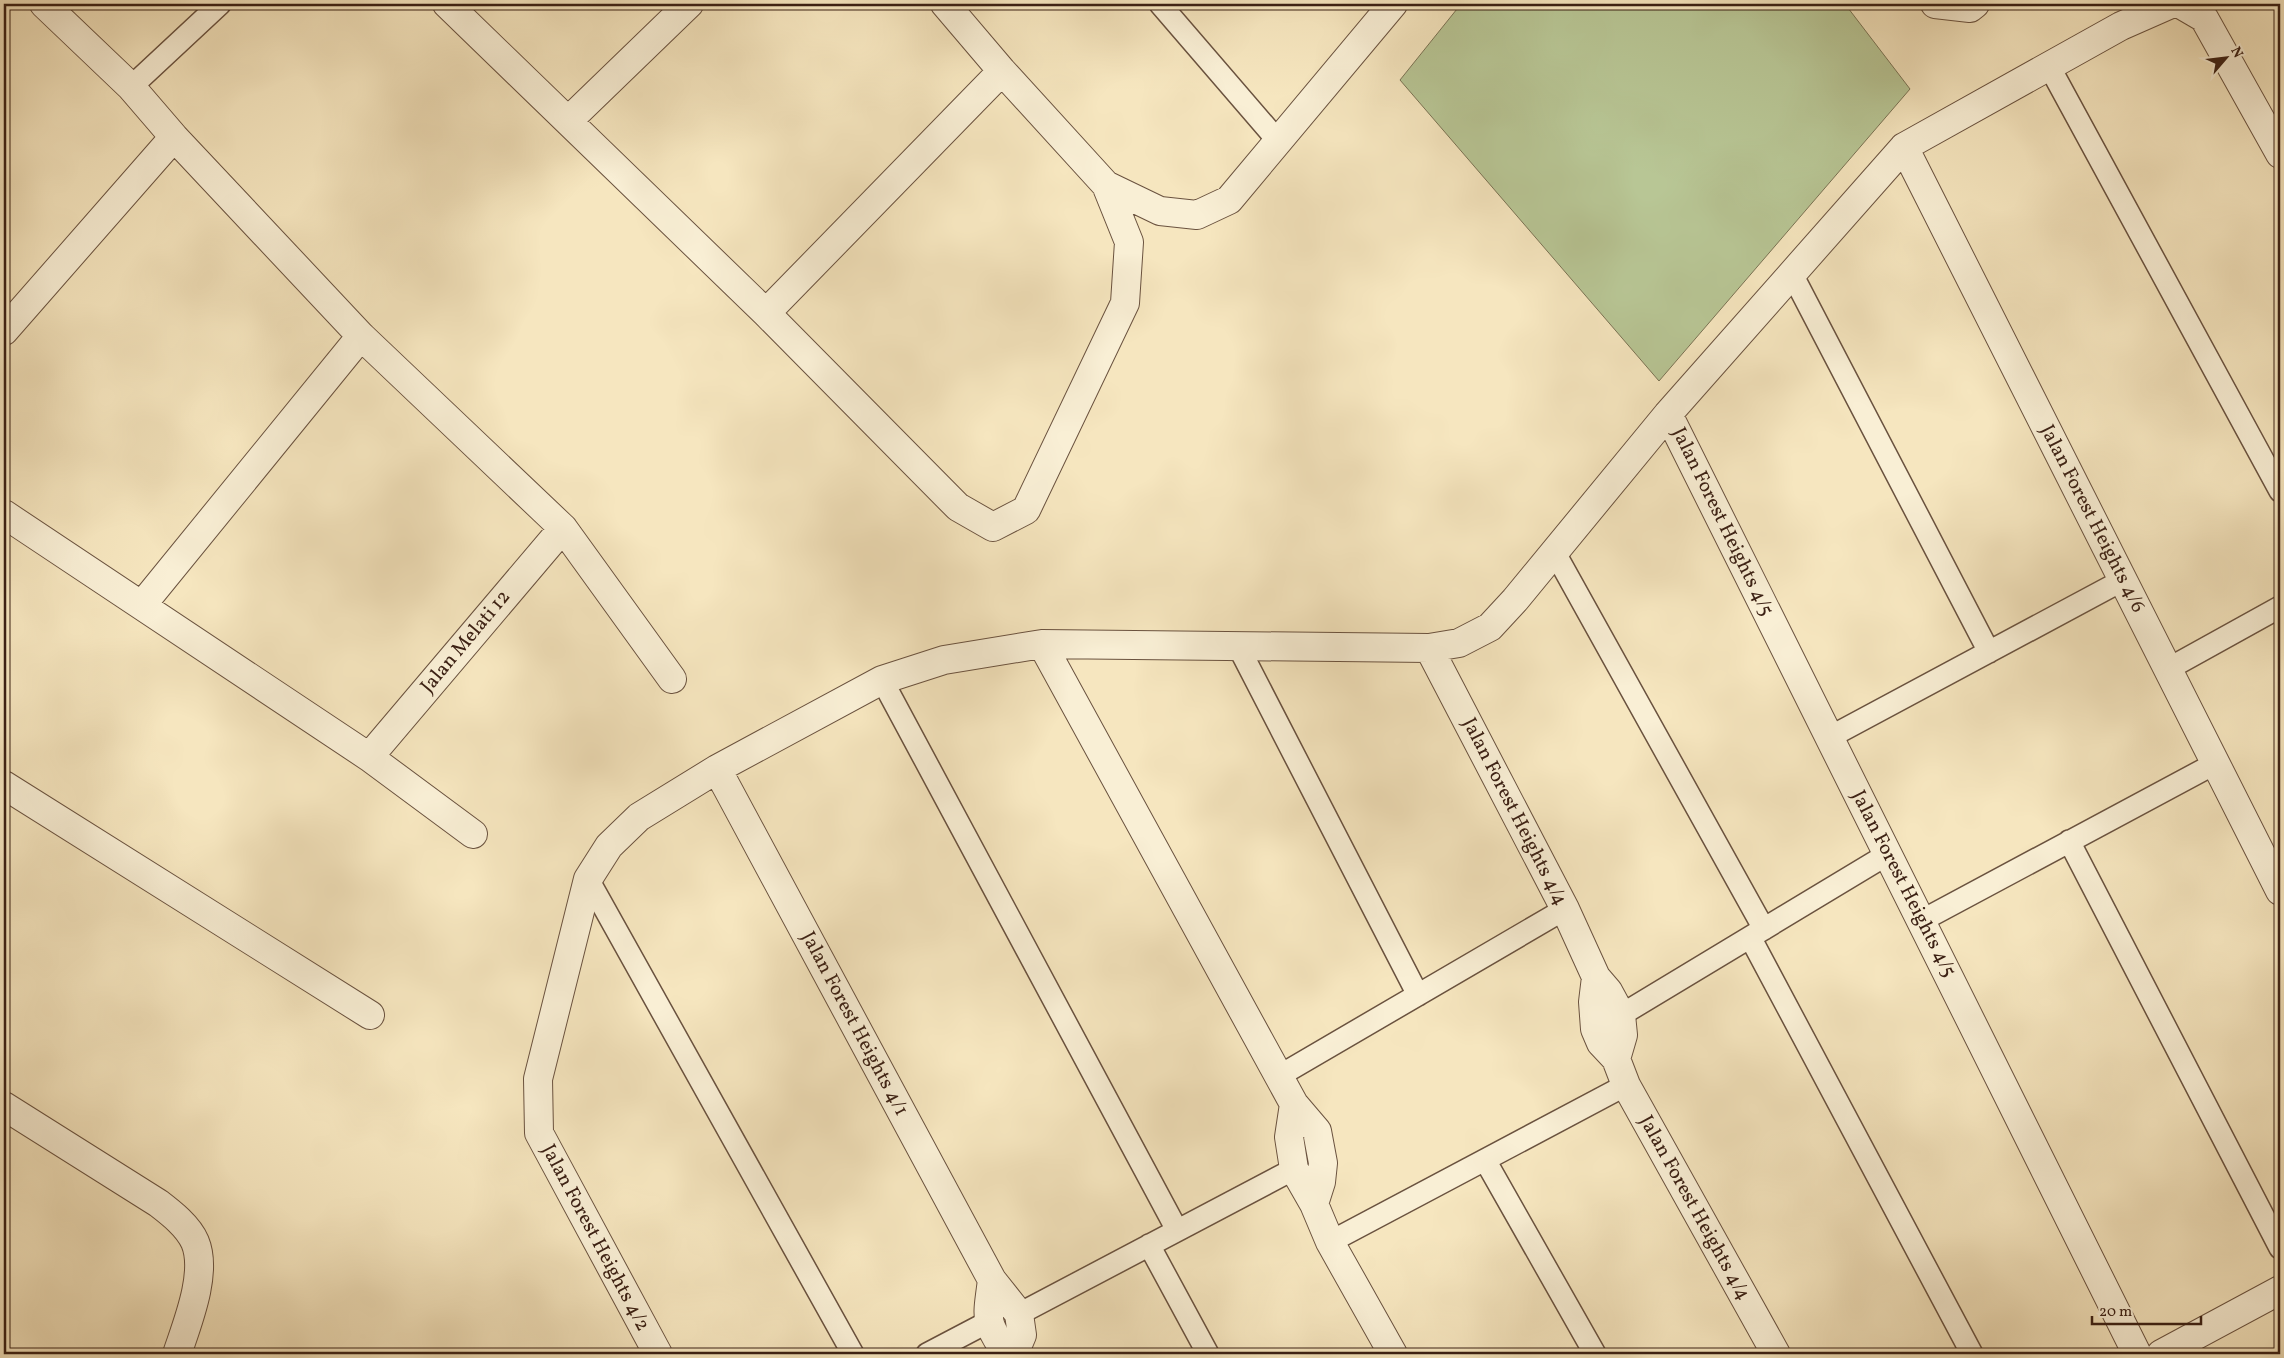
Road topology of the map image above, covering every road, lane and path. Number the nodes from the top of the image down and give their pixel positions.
1 (44, 4) edge
2 (220, 4) edge
3 (446, 4) edge
4 (689, 4) edge
5 (945, 4) edge
6 (1160, 4) edge
7 (1935, 4) edge
8 (1975, 4) edge
9 (2171, 4) edge
10 (2180, 4) edge
11 (1380, 9) edge
12 (2050, 66) junction
13 (1002, 71) junction
14 (131, 87) junction
15 (568, 121) junction
16 (174, 137) junction
17 (1278, 141) junction
18 (1904, 147) junction
19 (2280, 154) edge
20 (1106, 186) junction
21 (1792, 274) junction
22 (766, 313) junction
23 (4, 332) edge
24 (361, 336) junction
25 (1668, 414) junction
26 (2280, 491) edge
27 (4, 514) edge
28 (563, 528) junction
29 (1555, 553) junction
30 (2123, 580) junction
31 (142, 605) junction
32 (2280, 607) edge
33 (1042, 644) junction
34 (1238, 646) junction
35 (1429, 648) junction
36 (1989, 652) junction
37 (2168, 669) junction
38 (672, 679) dead end
39 (882, 680) junction
40 (1830, 737) junction
41 (369, 757) junction
42 (2216, 763) junction
43 (717, 769) junction
44 (4, 785) edge
45 (473, 834) dead end
46 (2069, 842) junction
47 (1888, 854) junction
48 (588, 879) junction
49 (2280, 891) edge
50 (1565, 909) junction
51 (1921, 921) junction
52 (1757, 933) junction
53 (1596, 977) junction
54 (1418, 995) junction
55 (370, 1015) dead end
56 (1621, 1015) junction
57 (1616, 1059) junction
58 (1279, 1076) junction
59 (1626, 1085) junction
60 (1294, 1104) junction
61 (4, 1106) edge
62 (1485, 1160) junction
63 (1294, 1169) junction
64 (1314, 1204) junction
65 (1177, 1230) junction
66 (1330, 1242) junction
67 (1149, 1245) junction
68 (2280, 1248) edge
69 (992, 1280) junction
70 (2280, 1290) edge
71 (1019, 1314) junction
72 (988, 1322) junction
73 (177, 1354) edge
74 (658, 1354) edge
75 (853, 1354) edge
76 (927, 1354) edge
77 (1007, 1354) edge
78 (1014, 1354) edge
79 (1208, 1354) edge
80 (1393, 1354) edge
81 (1595, 1354) edge
82 (1776, 1354) edge
83 (1972, 1354) edge
84 (2137, 1354) edge
85 (2162, 1354) edge

1 - 14 street
2 - 14 lane
3 - 15 street
4 - 15 street
5 - 13 street
6 - 17 lane
7 - 8 street
9 - 12 street, Jalan Forest Heights 4/2
10 - 19 street
11 - 17 street
12 - 18 street, Jalan Forest Heights 4/2
12 - 26 lane
13 - 20 street
13 - 22 street
14 - 16 street
15 - 22 street
16 - 23 street
16 - 24 street
17 - 20 street
18 - 21 street, Jalan Forest Heights 4/2
18 - 30 street, Jalan Forest Heights 4/6
20 - 22 street
21 - 25 street, Jalan Forest Heights 4/2
21 - 36 lane
24 - 28 street
24 - 31 street
25 - 29 street, Jalan Forest Heights 4/2
25 - 40 street, Jalan Forest Heights 4/5
27 - 31 street
28 - 38 street
28 - 41 street, Jalan Melati 12
29 - 35 street, Jalan Forest Heights 4/2
29 - 52 lane
30 - 36 lane
30 - 37 street, Jalan Forest Heights 4/6
31 - 41 street
32 - 37 lane
33 - 34 street, Jalan Forest Heights 4/2
33 - 39 street, Jalan Forest Heights 4/2
33 - 58 street
34 - 35 street, Jalan Forest Heights 4/2
34 - 54 lane
35 - 50 street, Jalan Forest Heights 4/4
36 - 40 lane
37 - 42 street, Jalan Forest Heights 4/6
39 - 43 street, Jalan Forest Heights 4/2
39 - 65 lane
40 - 47 street, Jalan Forest Heights 4/5
41 - 45 street
42 - 46 lane
42 - 49 street, Jalan Forest Heights 4/6
43 - 48 street, Jalan Forest Heights 4/2
43 - 69 street, Jalan Forest Heights 4/1
44 - 55 street
46 - 51 lane
46 - 68 lane
47 - 51 street, Jalan Forest Heights 4/5
47 - 52 lane
48 - 74 street, Jalan Forest Heights 4/2
48 - 75 lane
50 - 53 street, Jalan Forest Heights 4/4
50 - 54 lane
51 - 84 street, Jalan Forest Heights 4/5
52 - 56 lane
52 - 83 lane
53 - 56 street, Jalan Forest Heights 4/4
53 - 57 street, Jalan Forest Heights 4/4
54 - 58 lane
56 - 57 street, Jalan Forest Heights 4/4
57 - 59 street, Jalan Forest Heights 4/4
58 - 60 street
59 - 62 lane
59 - 82 street, Jalan Forest Heights 4/4
60 - 63 street
60 - 64 street
61 - 73 street
62 - 66 lane
62 - 81 lane
63 - 64 street
63 - 65 lane
64 - 66 street
65 - 67 lane
66 - 80 street
67 - 71 lane
67 - 79 lane
69 - 71 street, Jalan Forest Heights 4/1
69 - 72 street
70 - 85 street
71 - 78 street
72 - 76 lane
72 - 77 street

